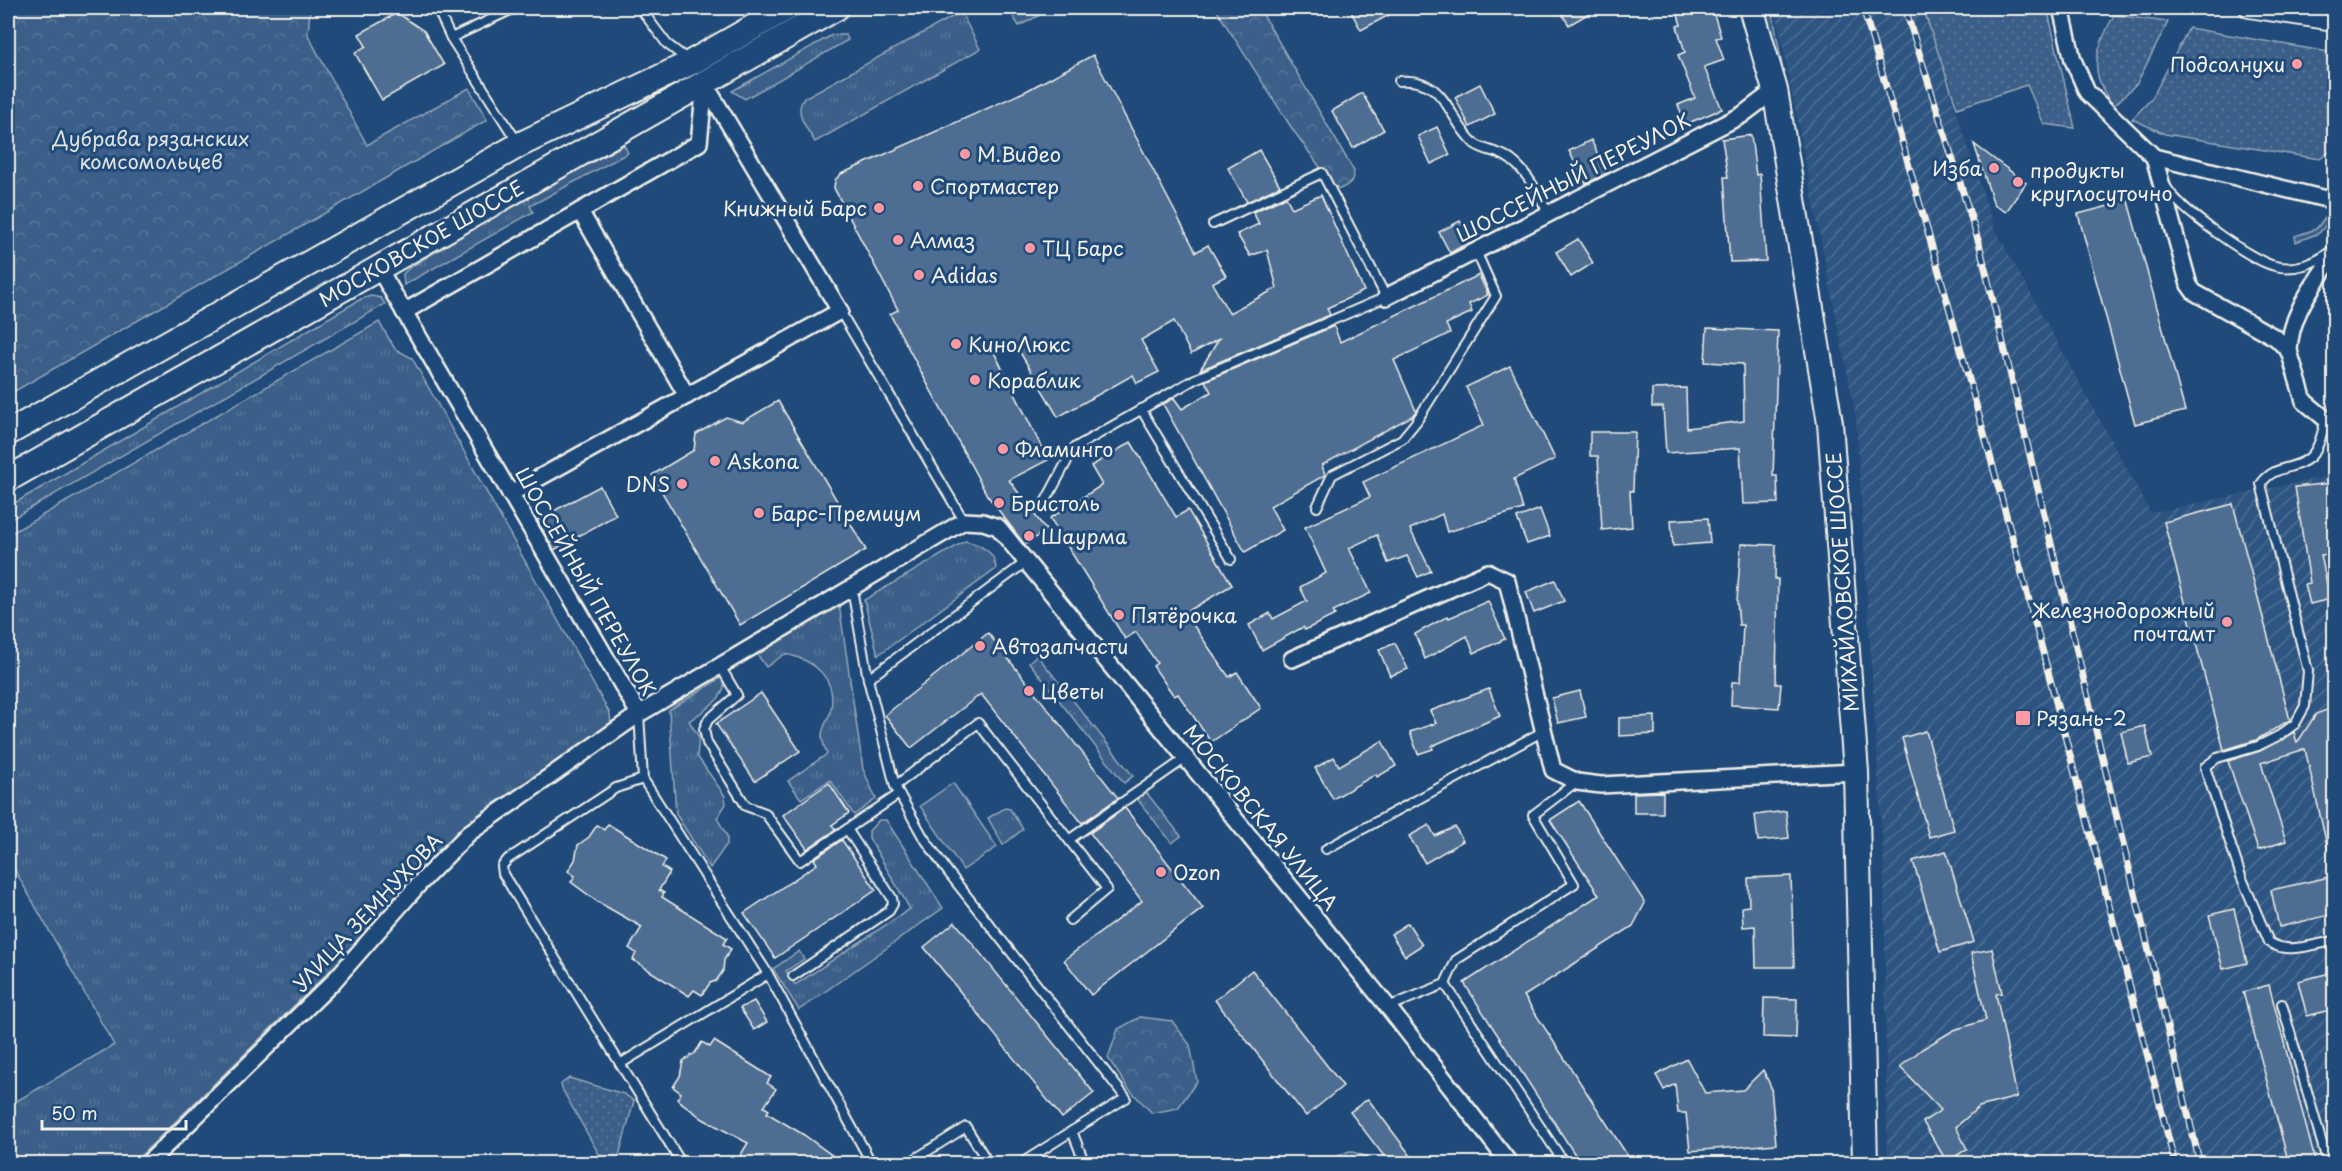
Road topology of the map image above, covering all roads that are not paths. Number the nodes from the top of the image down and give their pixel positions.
1 (437, 8) edge
2 (515, 8) edge
3 (640, 8) edge
4 (787, 8) edge
5 (836, 8) edge
6 (1751, 8) edge
7 (2249, 8) edge
8 (2063, 9) edge
9 (2334, 21) edge
10 (452, 38) junction
11 (692, 62) junction
12 (1399, 81) dead end
13 (705, 84) junction
14 (1775, 90) junction
15 (519, 145) junction
16 (2154, 157) junction
17 (2160, 177) junction
18 (2334, 201) edge
19 (580, 211) junction
20 (1549, 214) junction
21 (1213, 224) dead end
22 (2334, 249) edge
23 (1476, 250) junction
24 (2334, 254) edge
25 (378, 267) junction
26 (1386, 297) junction
27 (840, 311) junction
28 (404, 312) junction
29 (2289, 351) junction
30 (687, 396) junction
31 (1141, 409) junction
32 (2330, 422) edge
33 (8, 433) edge
34 (8, 479) edge
35 (510, 494) junction
36 (1317, 507) dead end
37 (1042, 508) dead end
38 (964, 521) junction
39 (1232, 559) dead end
40 (1026, 562) junction
41 (852, 589) junction
42 (1292, 659) dead end
43 (720, 666) junction
44 (868, 679) junction
45 (639, 714) junction
46 (1542, 732) junction
47 (1186, 758) junction
48 (1856, 772) junction
49 (643, 779) junction
50 (1577, 782) junction
51 (895, 786) junction
52 (899, 794) junction
53 (847, 829) junction
54 (1070, 839) junction
55 (1326, 849) dead end
56 (1070, 920) dead end
57 (2334, 941) edge
58 (768, 975) junction
59 (793, 976) dead end
60 (1445, 984) junction
61 (2282, 1004) dead end
62 (1388, 1007) junction
63 (620, 1064) junction
64 (1072, 1131) junction
65 (147, 1164) edge
66 (682, 1164) edge
67 (872, 1164) edge
68 (907, 1164) edge
69 (988, 1164) edge
70 (1020, 1164) edge
71 (1085, 1164) edge
72 (1510, 1164) edge
73 (1565, 1164) edge
74 (1865, 1164) edge
75 (2328, 1164) edge

1 - 10 lane
2 - 10 lane
3 - 11 lane
4 - 11 main road, МОСКОВСКОЕ ШОССЕ
5 - 13 main road, МОСКОВСКОЕ ШОССЕ
6 - 14 main road, МИХАЙЛОВСКОЕ ШОССЕ
7 - 9 street
8 - 16 street
10 - 15 lane
11 - 15 main road, МОСКОВСКОЕ ШОССЕ
12 - 20 lane
13 - 19 street
13 - 25 main road, МОСКОВСКОЕ ШОССЕ
13 - 27 street
14 - 20 street, ШОССЕЙНЫЙ ПЕРЕУЛОК
14 - 48 main road, МИХАЙЛОВСКОЕ ШОССЕ
15 - 33 main road, МОСКОВСКОЕ ШОССЕ
16 - 17 street
16 - 18 street
17 - 22 lane
17 - 29 street
19 - 28 street
19 - 30 street
20 - 23 street, ШОССЕЙНЫЙ ПЕРЕУЛОК
21 - 26 lane
23 - 26 street, ШОССЕЙНЫЙ ПЕРЕУЛОК
23 - 36 lane
24 - 29 street
25 - 28 street, ШОССЕЙНЫЙ ПЕРЕУЛОК
25 - 34 main road, МОСКОВСКОЕ ШОССЕ
26 - 31 lane
27 - 30 street
27 - 38 lane
28 - 35 street, ШОССЕЙНЫЙ ПЕРЕУЛОК
29 - 32 street
30 - 35 street
31 - 37 lane
31 - 39 lane
32 - 57 lane
35 - 45 street, ШОССЕЙНЫЙ ПЕРЕУЛОК
38 - 40 street, МОСКОВСКАЯ УЛИЦА
38 - 41 street, ШОССЕЙНЫЙ ПЕРЕУЛОК
40 - 44 lane
40 - 47 street, МОСКОВСКАЯ УЛИЦА
41 - 43 street, ШОССЕЙНЫЙ ПЕРЕУЛОК
41 - 44 lane
42 - 46 street
43 - 45 street, ШОССЕЙНЫЙ ПЕРЕУЛОК
43 - 53 lane
44 - 51 lane
45 - 49 lane
45 - 65 street, УЛИЦА ЗЕМНУХОВА
46 - 50 street
46 - 55 lane
47 - 54 lane
47 - 62 street, МОСКОВСКАЯ УЛИЦА
48 - 50 street
48 - 74 main road, МИХАЙЛОВСКОЕ ШОССЕ
49 - 58 lane
49 - 63 lane
50 - 60 lane
51 - 52 lane
51 - 54 lane
52 - 53 lane
52 - 64 lane
53 - 59 lane
54 - 56 lane
58 - 63 lane
58 - 67 lane
60 - 62 lane
60 - 73 lane
61 - 75 lane
62 - 72 street, МОСКОВСКАЯ УЛИЦА
63 - 66 lane
64 - 70 lane
64 - 71 lane
68 - 69 lane

